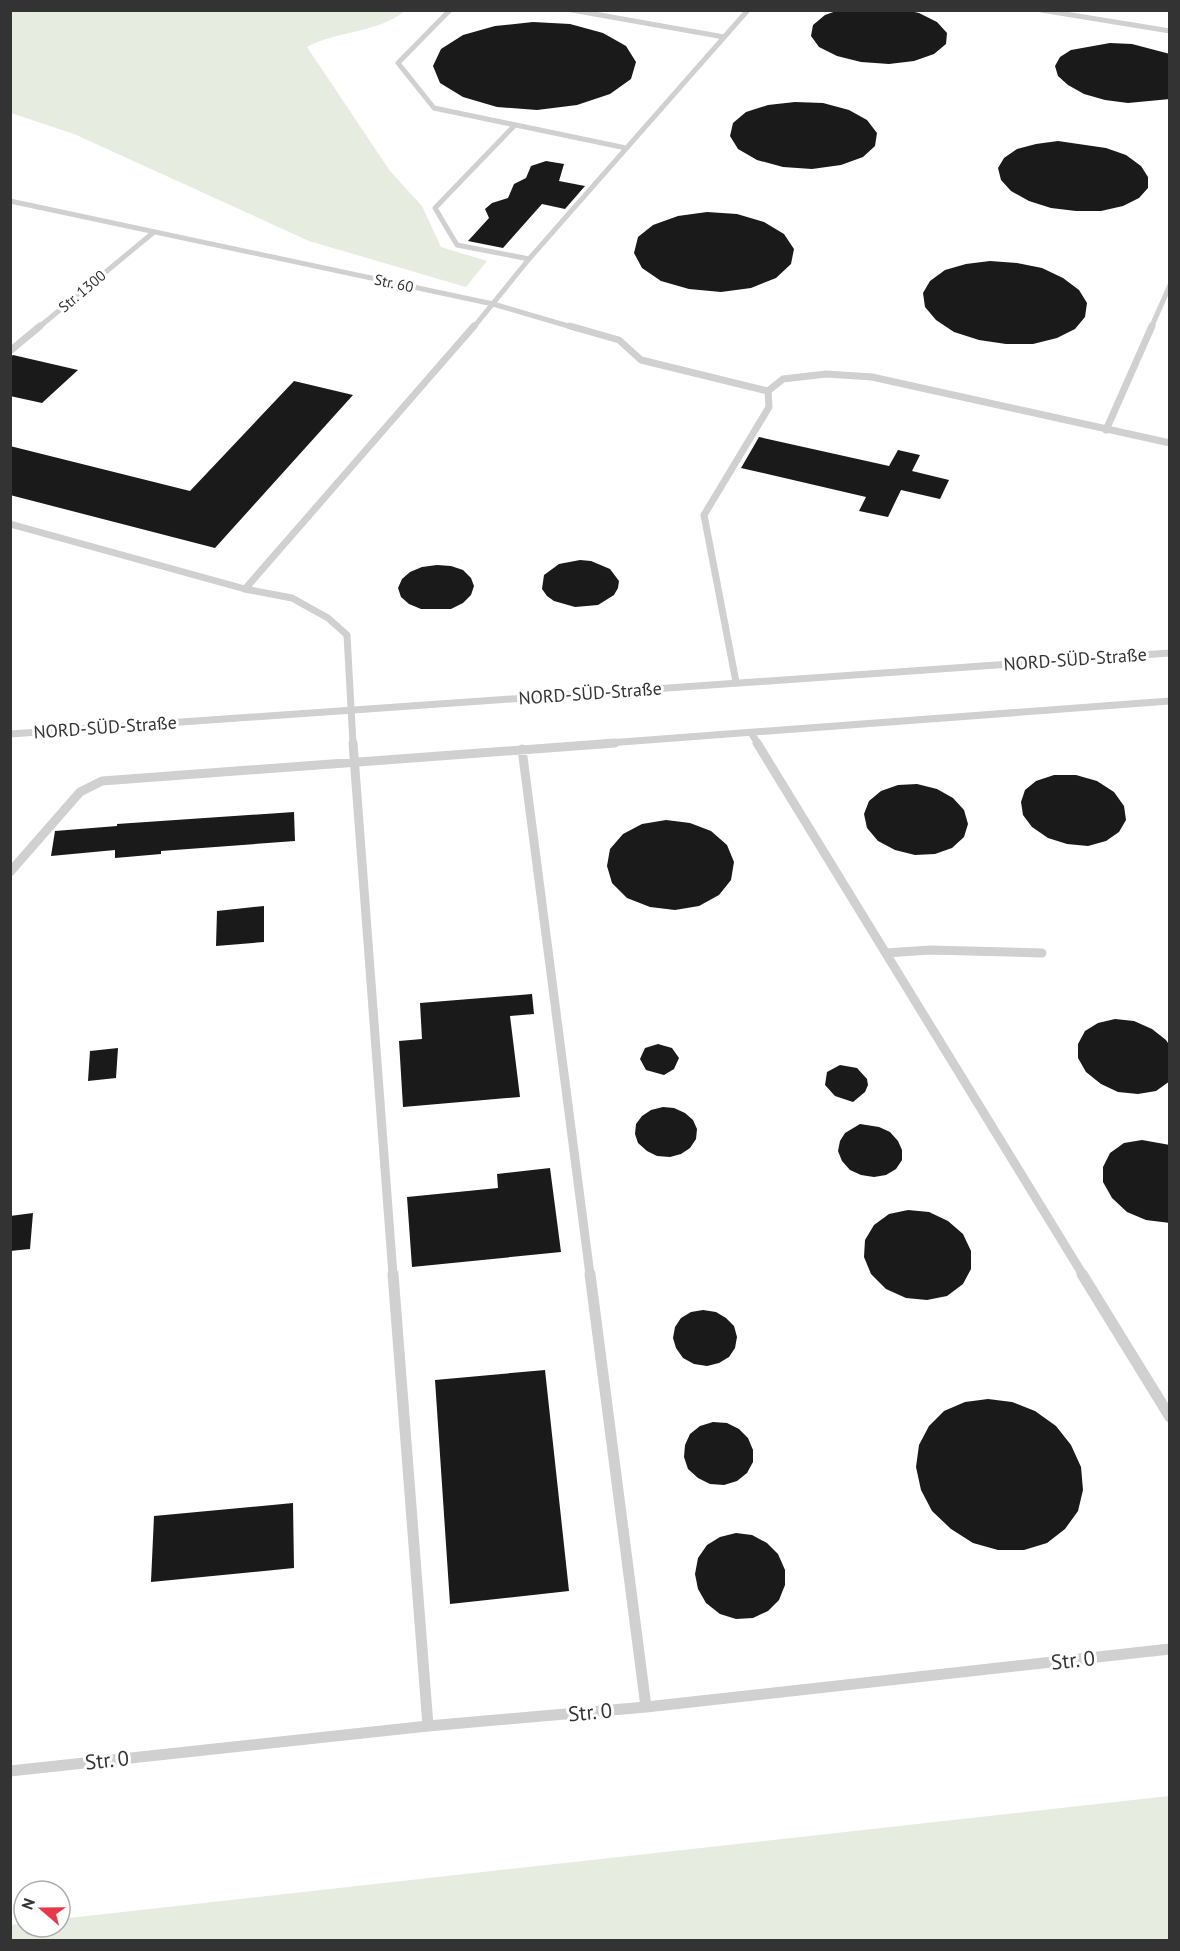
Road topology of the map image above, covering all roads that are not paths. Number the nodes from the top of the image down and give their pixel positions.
1 (450, 10) edge
2 (572, 10) edge
3 (748, 10) edge
4 (1041, 10) edge
5 (1170, 31) edge
6 (724, 37) junction
7 (515, 125) junction
8 (626, 148) junction
9 (10, 201) edge
10 (154, 232) junction
11 (529, 259) junction
12 (1170, 285) edge
13 (493, 304) junction
14 (10, 351) edge
15 (768, 391) junction
16 (1106, 430) junction
17 (1170, 443) edge
18 (10, 525) edge
19 (245, 589) junction
20 (1170, 653) edge
21 (736, 682) junction
22 (1170, 701) edge
23 (352, 710) junction
24 (10, 734) edge
25 (752, 734) junction
26 (522, 749) junction
27 (354, 763) junction
28 (10, 872) edge
29 (886, 953) junction
30 (1042, 953) dead end
31 (1170, 1417) edge
32 (1170, 1649) edge
33 (646, 1707) junction
34 (428, 1726) junction
35 (10, 1771) edge

1 - 7 lane
2 - 6 lane
3 - 6 lane
4 - 5 lane
6 - 8 lane
7 - 8 lane
7 - 11 lane
8 - 11 lane
9 - 10 lane, Str. 60
10 - 13 lane, Str. 60
10 - 14 lane, Str. 1300
11 - 13 lane
12 - 16 lane
13 - 15 lane, Str. 60
13 - 19 lane
15 - 16 lane
15 - 21 lane
16 - 17 lane
18 - 19 lane
19 - 23 lane
20 - 21 lane, NORD-SÜD-Straße
21 - 23 lane, NORD-SÜD-Straße
22 - 25 lane
23 - 24 lane, NORD-SÜD-Straße
23 - 27 lane
25 - 26 lane
25 - 29 lane
26 - 27 lane
26 - 33 lane
27 - 28 lane
27 - 34 lane
29 - 30 lane
29 - 31 lane
32 - 33 lane, Str. 0
33 - 34 lane, Str. 0
34 - 35 lane, Str. 0

